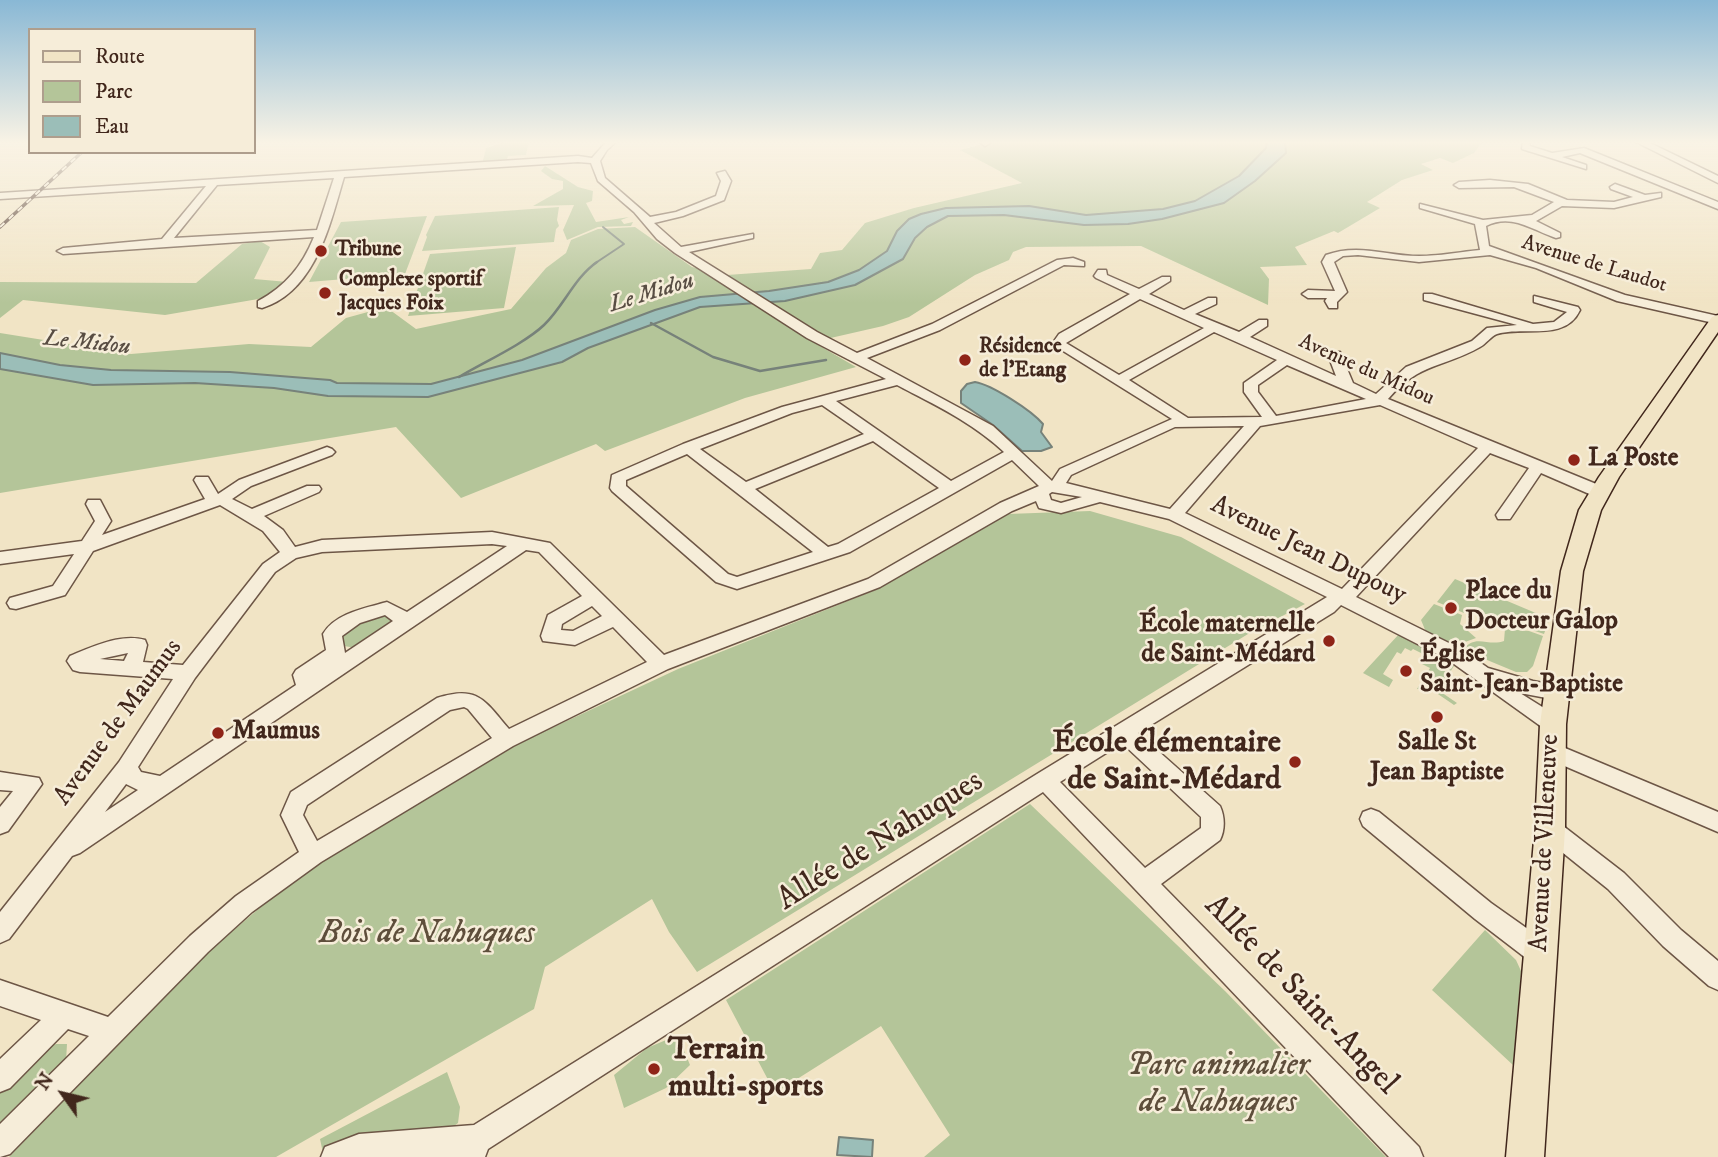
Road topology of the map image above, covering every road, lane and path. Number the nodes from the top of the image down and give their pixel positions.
1 (204, 195) edge
2 (333, 195) edge
3 (620, 195) edge
4 (721, 195) edge
5 (1549, 195) edge
6 (1636, 195) edge
7 (1657, 195) dead end
8 (1697, 195) edge
9 (1644, 198) junction
10 (1715, 202) edge
11 (1565, 203) junction
12 (1424, 206) dead end
13 (1524, 219) junction
14 (647, 221) junction
15 (1483, 223) junction
16 (321, 233) junction
17 (1556, 235) dead end
18 (749, 236) dead end
19 (165, 242) junction
20 (64, 250) dead end
21 (679, 251) junction
22 (1490, 252) junction
23 (1048, 268) dead end
24 (1166, 279) dead end
25 (1119, 285) dead end
26 (1139, 294) junction
27 (1308, 294) dead end
28 (1340, 295) junction
29 (1428, 298) dead end
30 (1538, 299) dead end
31 (1212, 301) dead end
32 (262, 304) dead end
33 (1318, 306) dead end
34 (1185, 314) junction
35 (1718, 320) edge
36 (1263, 323) dead end
37 (1534, 326) junction
38 (1214, 327) junction
39 (1240, 337) junction
40 (1335, 355) dead end
41 (856, 358) junction
42 (1287, 359) junction
43 (898, 380) junction
44 (1341, 380) junction
45 (1118, 381) junction
46 (1382, 398) junction
47 (825, 400) junction
48 (1272, 421) junction
49 (1184, 422) junction
50 (1255, 422) junction
51 (874, 435) junction
52 (1488, 446) junction
53 (688, 447) junction
54 (327, 452) dead end
55 (1013, 453) junction
56 (1538, 466) junction
57 (202, 480) dead end
58 (744, 488) junction
59 (950, 488) junction
60 (313, 489) dead end
61 (1600, 492) junction
62 (1056, 494) junction
63 (218, 500) junction
64 (94, 504) dead end
65 (1174, 515) junction
66 (1504, 515) dead end
67 (250, 516) junction
68 (524, 543) junction
69 (89, 546) junction
70 (290, 554) junction
71 (826, 554) junction
72 (0, 558) edge
73 (594, 596) junction
74 (1342, 597) junction
75 (16, 603) dead end
76 (616, 617) junction
77 (406, 621) junction
78 (661, 663) junction
79 (130, 669) dead end
80 (188, 673) junction
81 (1484, 673) junction
82 (307, 689) junction
83 (1557, 692) junction
84 (1553, 724) junction
85 (1124, 733) junction
86 (506, 740) junction
87 (1553, 752) junction
88 (125, 768) junction
89 (1045, 780) junction
90 (0, 781) edge
91 (161, 785) junction
92 (1371, 819) dead end
93 (1718, 821) edge
94 (0, 824) edge
95 (1550, 829) junction
96 (313, 855) junction
97 (58, 856) junction
98 (1144, 882) junction
99 (0, 931) edge
100 (1540, 953) junction
101 (1718, 977) edge
102 (0, 993) edge
103 (64, 1015) junction
104 (111, 1031) junction
105 (0, 1078) edge
106 (0, 1144) edge
107 (474, 1148) edge
108 (335, 1157) edge
109 (450, 1157) edge
110 (1409, 1157) edge
111 (1525, 1157) edge

1 - 19 street
2 - 16 street
3 - 14 street
4 - 14 street
5 - 11 street
6 - 9 street
7 - 9 street
8 - 10 street
9 - 11 street
11 - 13 street
12 - 15 street
13 - 15 street
13 - 17 street
14 - 21 street
15 - 22 street
16 - 19 street
16 - 32 street
18 - 21 street
19 - 20 street
21 - 41 street
22 - 28 street, Avenue de Laudot
22 - 35 street, Avenue de Laudot
23 - 41 street
24 - 26 street
25 - 26 street, Avenue du Midou
26 - 34 street, Avenue du Midou
26 - 45 street
27 - 28 street
28 - 33 street
29 - 37 street
30 - 37 street
31 - 34 street
34 - 38 street, Avenue du Midou
35 - 61 main road, Avenue de Villeneuve
36 - 39 street
37 - 46 street
38 - 39 street, Avenue du Midou
38 - 45 street
39 - 42 street, Avenue du Midou
40 - 44 street
41 - 43 street
42 - 44 street, Avenue du Midou
42 - 48 street
43 - 47 street
43 - 55 street
44 - 46 street, Avenue du Midou
45 - 49 street
46 - 48 street
46 - 52 street, Avenue du Midou
47 - 51 street
47 - 53 street
48 - 50 street
49 - 50 street
49 - 62 street
50 - 65 street
51 - 58 street
51 - 59 street
52 - 56 street, Avenue du Midou
52 - 74 street, Allée de Nahuques
53 - 58 street
53 - 71 street
54 - 63 street
55 - 59 street
55 - 62 street
56 - 61 street, Avenue du Midou
56 - 66 street
57 - 63 street
58 - 71 street
59 - 71 street
60 - 67 street
61 - 83 main road, Avenue de Villeneuve
62 - 65 street, Avenue Jean Dupouy
62 - 78 street, Avenue Jean Dupouy
63 - 67 street
63 - 69 street
64 - 69 street
65 - 74 street, Avenue Jean Dupouy
67 - 70 street
68 - 70 street
68 - 73 street
68 - 77 street
69 - 72 street
69 - 75 street
70 - 80 street, Avenue de Maumus
73 - 76 street
73 - 76 street
74 - 81 street, Avenue Jean Dupouy
74 - 85 street, Allée de Nahuques
76 - 78 street
77 - 82 street
77 - 82 street
78 - 86 street
79 - 80 street
80 - 88 street, Avenue de Maumus
81 - 83 street, Avenue Jean Dupouy
81 - 84 street, Avenue Jean Dupouy
82 - 91 street
83 - 84 main road, Avenue de Villeneuve
84 - 87 main road, Avenue de Villeneuve
85 - 89 street, Allée de Nahuques
85 - 98 street
86 - 96 street
86 - 96 street
87 - 93 street
87 - 95 main road, Avenue de Villeneuve
88 - 91 street
88 - 97 street, Avenue de Maumus
89 - 98 street, Allée de Saint-Angel
89 - 107 street, Allée de Nahuques
90 - 94 street
91 - 97 street
92 - 100 street
95 - 100 main road, Avenue de Villeneuve
95 - 101 street
96 - 104 street
97 - 99 street, Avenue de Maumus
98 - 110 street, Allée de Saint-Angel
100 - 111 main road, Avenue de Villeneuve
102 - 103 street
103 - 104 street
103 - 105 street
104 - 106 street
107 - 108 street
107 - 109 street, Allée de Nahuques

